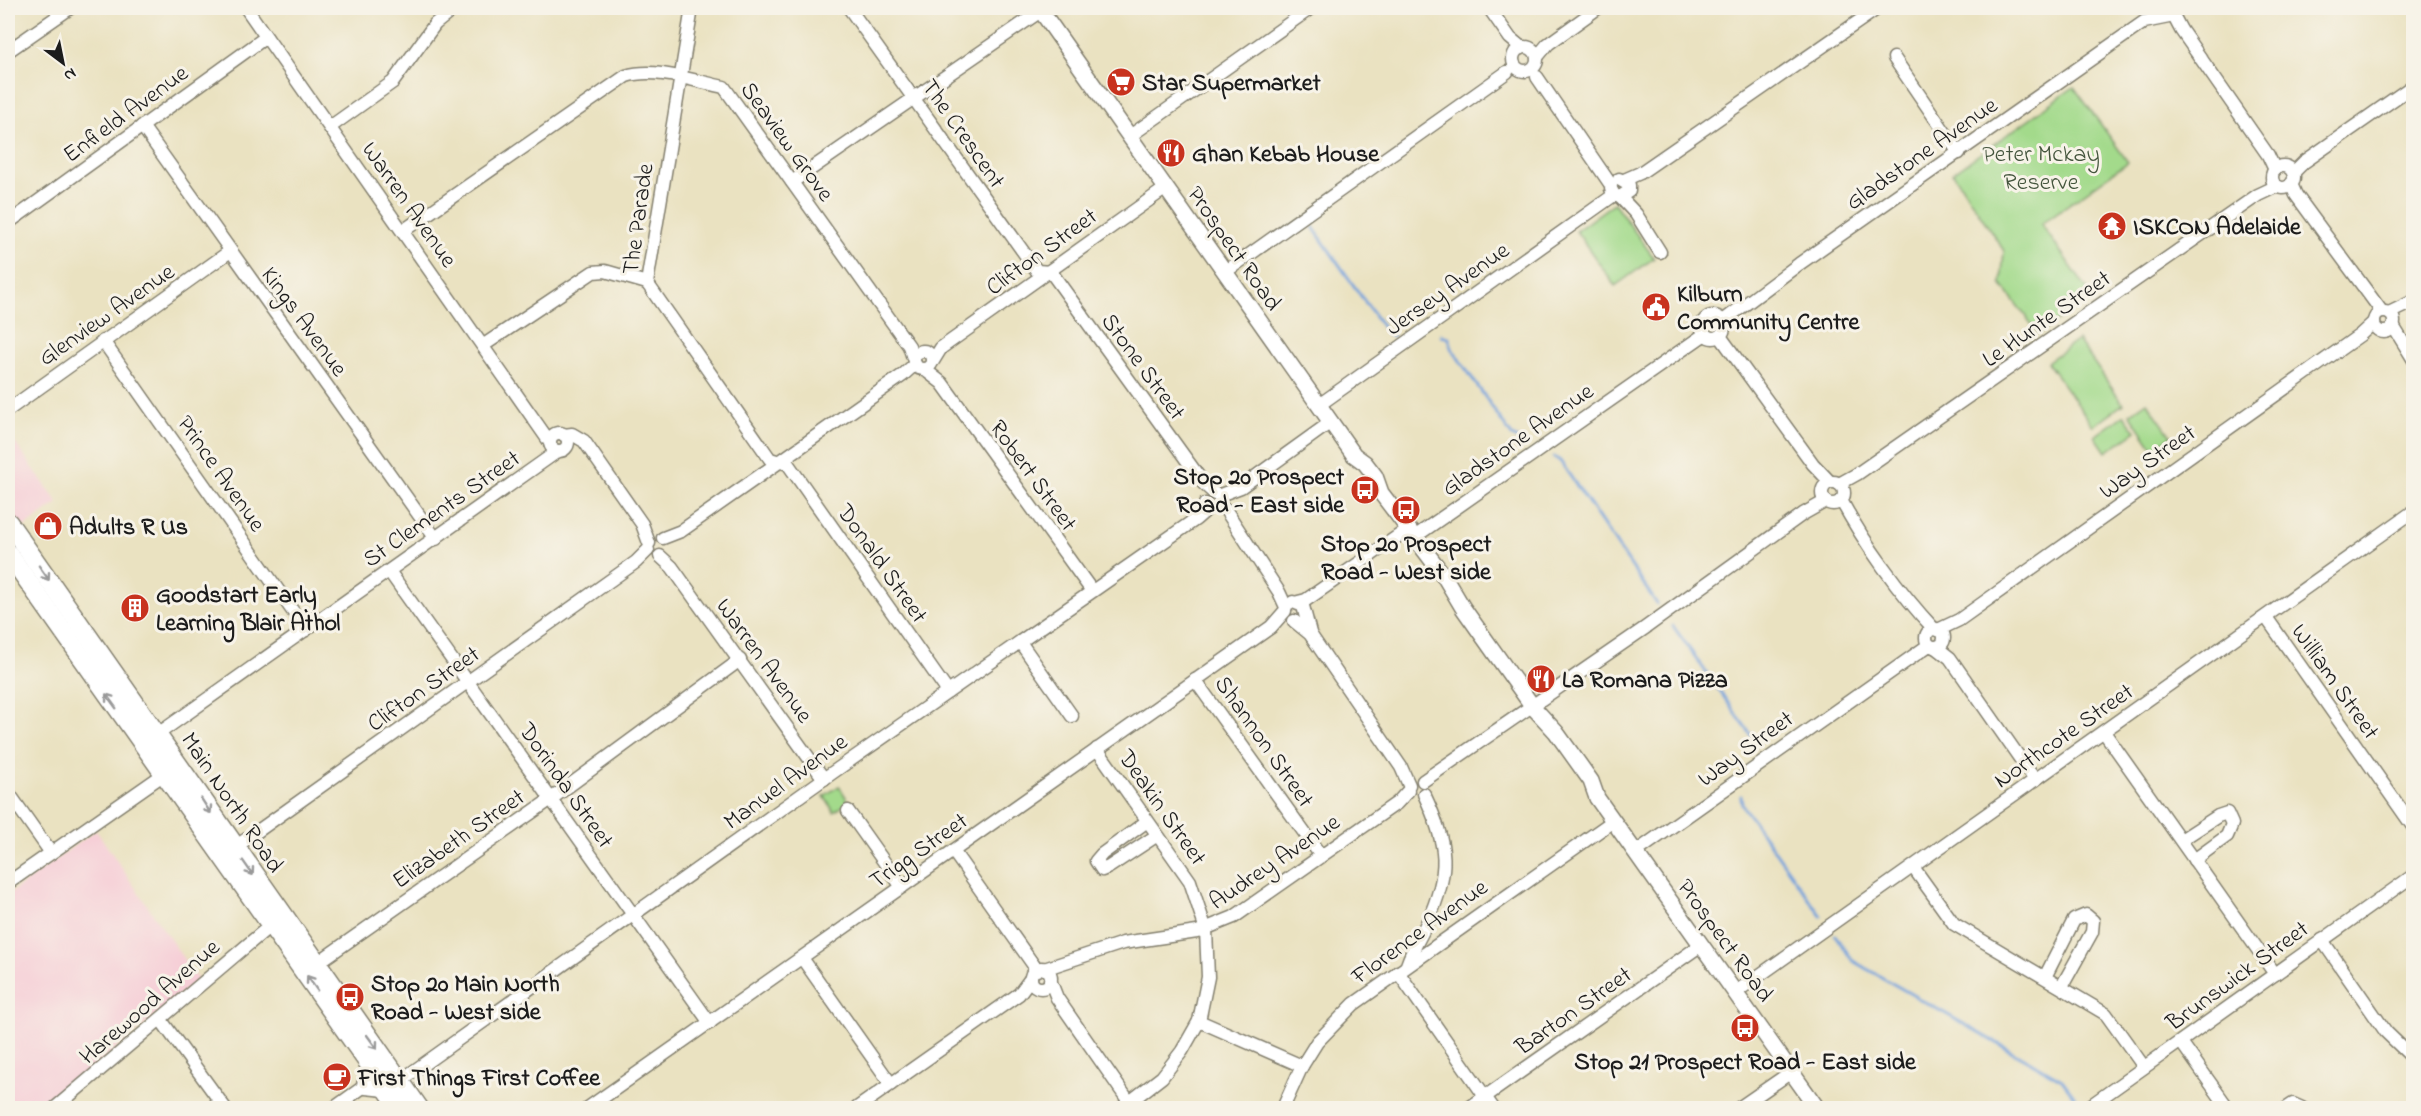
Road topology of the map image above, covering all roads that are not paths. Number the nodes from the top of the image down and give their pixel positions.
1 (70, 8) edge
2 (246, 8) edge
3 (454, 8) edge
4 (692, 8) edge
5 (849, 8) edge
6 (1042, 8) edge
7 (1311, 8) edge
8 (1489, 8) edge
9 (1598, 8) edge
10 (1878, 8) edge
11 (1862, 12) edge
12 (2163, 12) edge
13 (266, 37) junction
14 (8, 51) edge
15 (1894, 58) dead end
16 (1524, 62) junction
17 (680, 78) junction
18 (2414, 84) edge
19 (913, 98) junction
20 (142, 126) junction
21 (330, 127) junction
22 (1130, 136) junction
23 (1959, 153) junction
24 (2284, 179) junction
25 (792, 182) junction
26 (1166, 188) junction
27 (1620, 188) junction
28 (8, 223) edge
29 (404, 231) junction
30 (230, 252) junction
31 (1660, 252) dead end
32 (1051, 272) junction
33 (1225, 272) junction
34 (647, 283) junction
35 (2414, 301) edge
36 (1723, 321) junction
37 (2385, 321) junction
38 (1705, 334) junction
39 (1720, 336) junction
40 (103, 341) junction
41 (484, 345) junction
42 (2414, 360) edge
43 (923, 361) junction
44 (1319, 405) junction
45 (8, 410) edge
46 (1331, 422) junction
47 (558, 441) junction
48 (781, 461) junction
49 (1833, 493) junction
50 (1216, 504) junction
51 (2412, 515) edge
52 (8, 525) edge
53 (1410, 534) junction
54 (436, 539) junction
55 (658, 547) junction
56 (8, 553) edge
57 (389, 571) junction
58 (1092, 591) junction
59 (1294, 611) junction
60 (2266, 617) junction
61 (306, 630) junction
62 (1935, 638) junction
63 (1020, 642) junction
64 (740, 660) junction
65 (1196, 680) junction
66 (468, 682) junction
67 (948, 692) junction
68 (1533, 707) junction
69 (1072, 717) dead end
70 (2104, 732) junction
71 (158, 734) junction
72 (1097, 749) junction
73 (171, 769) junction
74 (824, 779) junction
75 (2036, 780) junction
76 (1417, 789) junction
77 (8, 792) edge
78 (551, 799) junction
79 (848, 811) dead end
80 (1613, 821) junction
81 (1146, 822) junction
82 (2414, 828) edge
83 (1156, 836) junction
84 (2181, 840) junction
85 (953, 851) junction
86 (228, 852) junction
87 (1636, 852) junction
88 (51, 853) junction
89 (1321, 856) junction
90 (2194, 860) junction
91 (1913, 867) junction
92 (2413, 875) edge
93 (8, 883) edge
94 (902, 888) junction
95 (634, 916) junction
96 (271, 926) junction
97 (1206, 930) junction
98 (2322, 940) junction
99 (1701, 945) junction
100 (802, 958) junction
101 (316, 964) junction
102 (1403, 969) junction
103 (2275, 974) junction
104 (2045, 977) junction
105 (1040, 978) junction
106 (2062, 986) junction
107 (1736, 992) junction
108 (161, 1020) junction
109 (1198, 1021) junction
110 (710, 1023) junction
111 (2181, 1042) junction
112 (2414, 1059) edge
113 (1302, 1066) junction
114 (2144, 1067) junction
115 (1791, 1072) junction
116 (369, 1077) junction
117 (891, 1084) junction
118 (391, 1086) junction
119 (1485, 1097) junction
120 (1126, 1106) edge
121 (55, 1108) edge
122 (225, 1108) edge
123 (334, 1108) edge
124 (400, 1108) edge
125 (419, 1108) edge
126 (588, 1108) edge
127 (857, 1108) edge
128 (1283, 1108) edge
129 (1469, 1108) edge
130 (1493, 1108) edge
131 (1739, 1108) edge
132 (1817, 1108) edge
133 (2087, 1108) edge
134 (2228, 1108) edge
135 (2287, 1108) edge
136 (2302, 1108) edge

1 - 14 street
2 - 13 street, Warren Avenue
3 - 21 street
4 - 17 street, The Parade
5 - 19 street, The Crescent
6 - 19 street
6 - 22 main road, Prospect Road
7 - 22 street
8 - 16 street
9 - 16 street
10 - 11 street, Jersey Avenue
11 - 27 street, Jersey Avenue
12 - 23 street, Gladstone Avenue
12 - 24 street
13 - 20 street, Enfield Avenue
13 - 21 street, Warren Avenue
15 - 23 street
16 - 27 street
16 - 33 street
17 - 25 street, Seaview Grove
17 - 29 street, Seaview Grove
17 - 34 street, The Parade
18 - 24 street, Le Hunte Street
19 - 25 street
19 - 32 street, The Crescent
20 - 28 street, Enfield Avenue
20 - 30 street, Kings Avenue
21 - 29 street, Warren Avenue
22 - 26 main road, Prospect Road
23 - 36 street, Gladstone Avenue
24 - 37 street
24 - 49 street, Le Hunte Street
25 - 43 street, Seaview Grove
26 - 32 street, Clifton Street
26 - 33 main road, Prospect Road
27 - 31 street
27 - 44 street, Jersey Avenue
29 - 41 street, Warren Avenue
30 - 40 street, Glenview Avenue
30 - 54 street, Kings Avenue
32 - 43 street, Clifton Street
32 - 50 street, Stone Street
33 - 44 main road, Prospect Road
34 - 41 street
34 - 48 street, The Parade
35 - 37 street, Way Street
36 - 38 street
36 - 39 street
37 - 42 street
37 - 62 street, Way Street
38 - 39 street
38 - 53 street, Gladstone Avenue
39 - 49 street
40 - 45 street, Glenview Avenue
40 - 61 street, Prince Avenue
41 - 47 street, Warren Avenue
43 - 48 street, Clifton Street
43 - 58 street, Robert Street
44 - 46 main road, Prospect Road
46 - 50 street, Manuel Avenue
46 - 53 main road, Prospect Road
47 - 54 street, St Clements Street
47 - 55 street, Warren Avenue
48 - 55 street, Clifton Street
48 - 67 street, Donald Street
49 - 62 street
49 - 68 street, Le Hunte Street
50 - 58 street, Manuel Avenue
50 - 59 street, Stone Street
51 - 60 street, Northcote Street
52 -> 71 highway, Main North Road
53 - 59 street, Trigg Street
53 - 68 main road, Prospect Road
54 - 57 street, St Clements Street
55 - 64 street, Warren Avenue
55 - 66 street, Clifton Street
73 -> 56 highway, Main North Road
57 - 61 street, St Clements Street
57 - 66 street, Dorinda Street
58 - 63 street, Manuel Avenue
59 - 65 street, Trigg Street
59 - 76 street, Stone Street
60 - 70 street, Northcote Street
60 - 82 street, William Street
61 - 71 street, St Clements Street
62 - 75 street
62 - 87 street, Way Street
63 - 67 street, Manuel Avenue
63 - 69 street
64 - 74 street, Warren Avenue
64 - 78 street, Elizabeth Street
65 - 72 street, Trigg Street
65 - 89 street, Shannon Street
66 - 78 street, Dorinda Street
66 - 86 street, Clifton Street
67 - 74 street, Manuel Avenue
68 - 76 street, Audrey Avenue
68 - 80 main road, Prospect Road
70 - 75 street, Northcote Street
70 - 84 street
71 - 73 highway, Main North Road
72 - 81 street, Deakin Street
72 - 85 street, Trigg Street
73 - 86 highway, Main North Road
73 - 88 street
74 - 95 street, Manuel Avenue
75 - 91 street, Northcote Street
76 - 89 street, Audrey Avenue
76 - 102 street, Stone Street
77 - 88 street
78 - 95 street, Dorinda Street
78 - 101 street, Elizabeth Street
79 - 94 street
80 - 87 main road, Prospect Road
80 - 102 street, Florence Avenue
81 - 83 street, Deakin Street
81 - 83 street
83 - 97 street, Deakin Street
84 - 90 street
84 - 90 street
85 - 94 street, Trigg Street
85 - 105 street
86 - 96 highway, Main North Road
86 -> 101 highway, Main North Road
87 - 99 main road, Prospect Road
88 - 93 street
89 - 97 street, Audrey Avenue
90 - 103 street
91 - 104 street
91 - 107 street, Northcote Street
92 - 98 street, Brunswick Street
94 - 100 street, Trigg Street
95 - 110 street, Dorinda Street
95 - 118 street, Manuel Avenue
96 - 108 street, Harewood Avenue
116 -> 96 highway, Main North Road
97 - 105 street, Audrey Avenue
97 - 109 street, Deakin Street
98 - 103 street, Brunswick Street
98 - 112 street
99 - 107 main road, Prospect Road
99 - 119 street, Barton Street
100 - 110 street, Trigg Street
100 - 117 street
101 -> 118 highway, Main North Road
102 - 113 street, Florence Avenue
102 - 119 street
103 - 111 street, Brunswick Street
104 - 106 street
104 - 106 street
105 - 117 street, Audrey Avenue
105 - 120 street
106 - 114 street
107 - 115 main road, Prospect Road
108 - 121 street, Harewood Avenue
108 - 122 street
109 - 113 street
109 - 120 street, Deakin Street
110 - 126 street, Trigg Street
111 - 114 street, Brunswick Street
111 - 134 street
113 - 128 street, Florence Avenue
114 - 133 street, Brunswick Street
115 - 131 street
115 - 132 main road, Prospect Road
116 - 118 highway
116 - 123 street
117 - 127 street, Audrey Avenue
118 - 124 highway, Main North Road
118 - 125 highway, Main North Road
119 - 129 street, Barton Street
119 - 130 street
135 - 136 street

